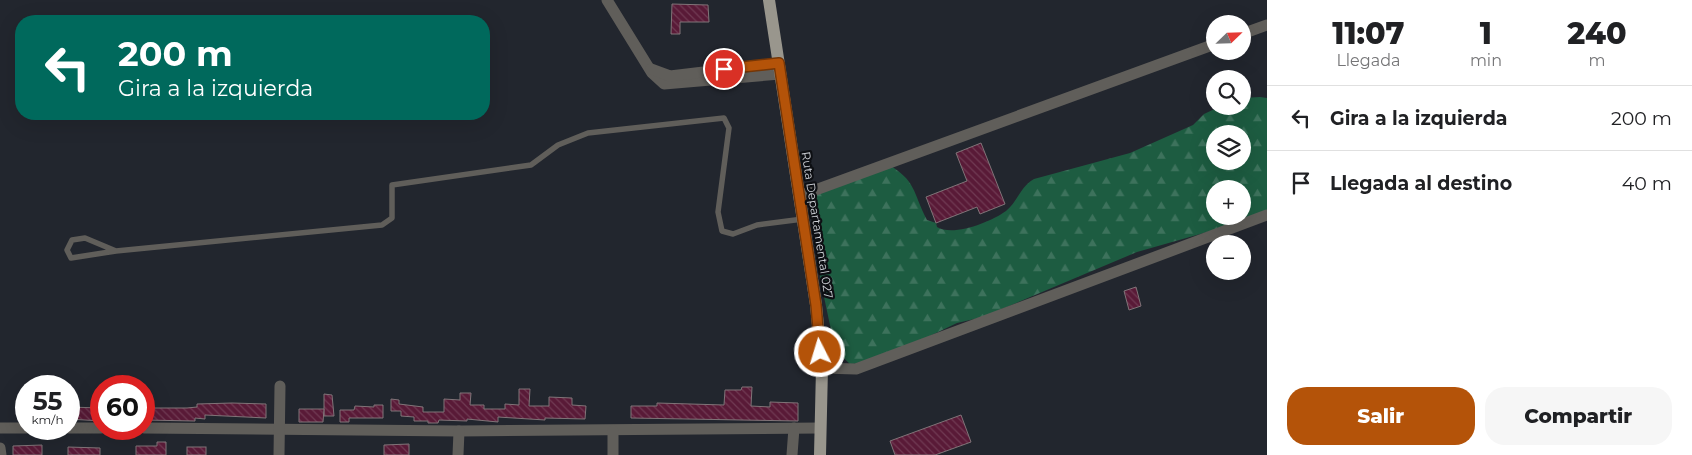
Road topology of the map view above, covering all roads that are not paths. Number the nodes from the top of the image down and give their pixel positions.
1 (607, 0) edge
2 (769, 0) edge
3 (1267, 25) edge
4 (1251, 31) edge
5 (1206, 47) edge
6 (779, 68) junction
7 (799, 196) junction
8 (1267, 215) edge
9 (803, 219) junction
10 (116, 251) junction
11 (822, 368) junction
12 (280, 386) dead end
13 (0, 428) edge
14 (15, 428) edge
15 (155, 428) edge
16 (280, 428) junction
17 (794, 428) junction
18 (820, 428) junction
19 (613, 431) junction
20 (459, 432) junction
21 (0, 448) edge
22 (0, 455) edge
23 (279, 455) edge
24 (458, 455) edge
25 (613, 455) edge
26 (792, 455) edge
27 (820, 455) edge

1 - 6 street
2 - 6 main road, Ruta Departamental 027
3 - 4 street
5 - 7 street
6 - 7 main road, Ruta Departamental 027
7 - 9 main road, Ruta Departamental 027
8 - 11 street
9 - 10 lane
9 - 11 main road, Ruta Departamental 027
10 - 10 lane
11 - 18 main road, Ruta Departamental 027
12 - 16 street
13 - 14 street
15 - 16 street
16 - 20 street
16 - 23 street
17 - 18 street
17 - 19 street
17 - 26 street
18 - 27 main road, Ruta Departamental 027
19 - 20 street
19 - 25 street
20 - 24 street
21 - 22 street

